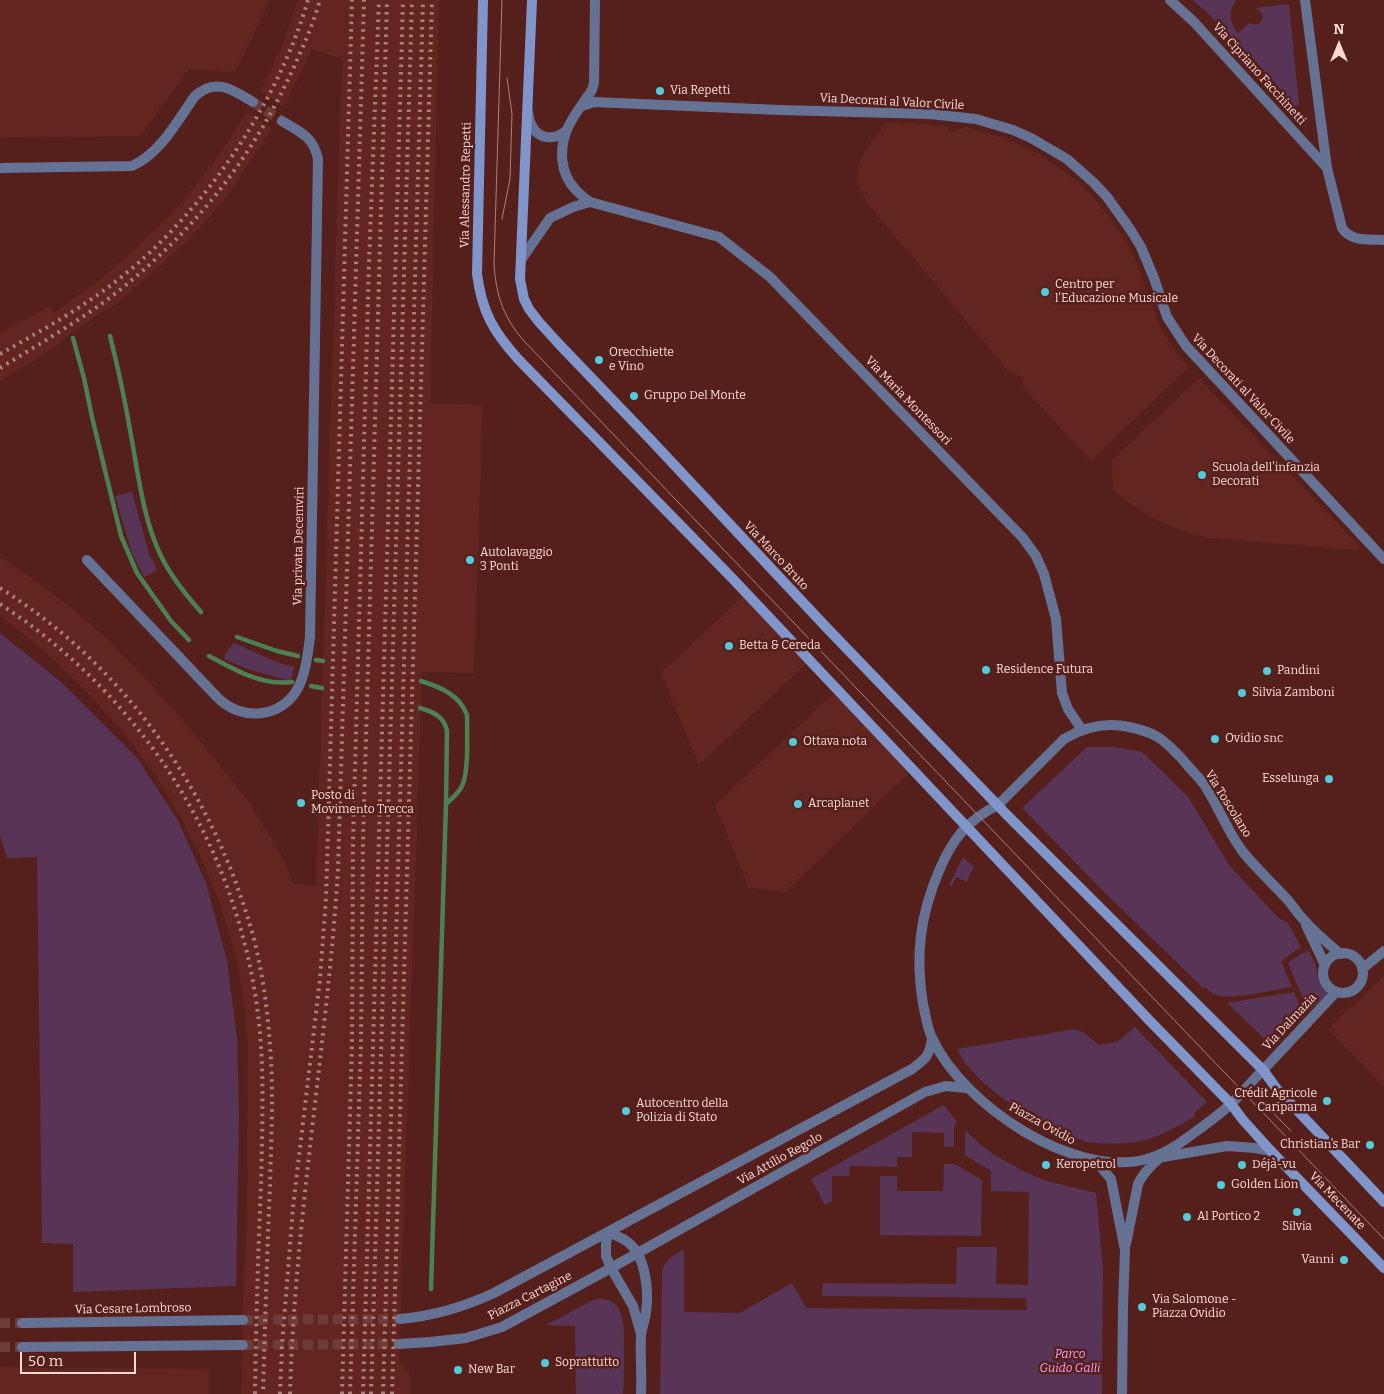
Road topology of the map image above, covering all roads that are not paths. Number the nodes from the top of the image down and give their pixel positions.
1 (482, 0) edge
2 (532, 0) edge
3 (595, 0) edge
4 (1170, 0) edge
5 (1304, 0) edge
6 (254, 102) tunnel mouth
7 (580, 109) junction
8 (528, 110) junction
9 (282, 121) tunnel mouth
10 (567, 130) junction
11 (0, 168) edge
12 (1327, 168) junction
13 (590, 202) junction
14 (1384, 240) edge
15 (522, 260) junction
16 (1384, 559) edge
17 (87, 560) dead end
18 (1082, 730) junction
19 (998, 805) junction
20 (966, 827) junction
21 (1303, 920) junction
22 (1384, 951) edge
23 (1340, 954) junction
24 (1325, 965) junction
25 (1362, 969) junction
26 (1336, 992) junction
27 (932, 1039) junction
28 (1263, 1070) junction
29 (966, 1088) junction
30 (1231, 1104) junction
31 (1171, 1149) junction
32 (1271, 1151) junction
33 (1162, 1157) junction
34 (1147, 1160) junction
35 (1096, 1161) junction
36 (1384, 1202) edge
37 (608, 1232) junction
38 (1125, 1250) junction
39 (638, 1253) junction
40 (610, 1268) junction
41 (1384, 1268) edge
42 (400, 1319) tunnel mouth
43 (243, 1320) tunnel mouth
44 (22, 1323) tunnel mouth
45 (641, 1334) junction
46 (399, 1344) tunnel mouth
47 (243, 1345) tunnel mouth
48 (22, 1347) tunnel mouth
49 (641, 1394) edge
50 (1122, 1394) edge

1 - 20 main road, Via Alessandro Repetti
2 - 8 main road
3 - 7 street
4 - 12 street, Via Cipriano Facchinetti
5 - 12 street
6 - 11 street
7 - 10 street
7 - 16 street, Via Decorati al Valor Civile
8 - 10 street
8 - 15 main road
9 - 17 street, Via privata Decemviri
10 - 13 street
12 - 14 street
13 - 15 street
13 - 18 street, Via Maria Montessori
15 - 19 main road, Via Marco Bruto
18 - 19 street, Via Toscolano
18 - 21 street, Via Toscolano
19 - 20 street, Piazza Ovidio
19 - 28 main road
20 - 27 street, Piazza Ovidio
20 - 30 main road
21 - 23 street, Via Toscolano
21 - 24 street, Via Toscolano
22 - 25 street
23 - 24 street
23 - 25 street, Via Toscolano
24 - 26 street, Via Toscolano
25 - 26 street
26 - 28 street, Via Dalmazia
27 - 29 street, Piazza Ovidio
27 - 37 street, Via Attilio Regolo
28 - 30 street, Piazza Ovidio
28 - 36 main road
29 - 35 street, Piazza Ovidio
29 - 39 street, Via Attilio Regolo
30 - 31 street, Piazza Ovidio
30 - 32 main road
31 - 33 street
31 - 34 street, Piazza Ovidio
32 - 33 street
32 - 41 main road, Via Mecenate
33 - 34 street
33 - 38 street
34 - 35 street, Piazza Ovidio
35 - 38 street
37 - 39 street
37 - 40 street
37 - 42 street, Piazza Cartagine
38 - 50 street
39 - 40 street, Via Attilio Regolo
39 - 45 street
40 - 45 street
40 - 46 street, Piazza Cartagine
43 - 44 street, Via Cesare Lombroso
45 - 49 street
47 - 48 street

